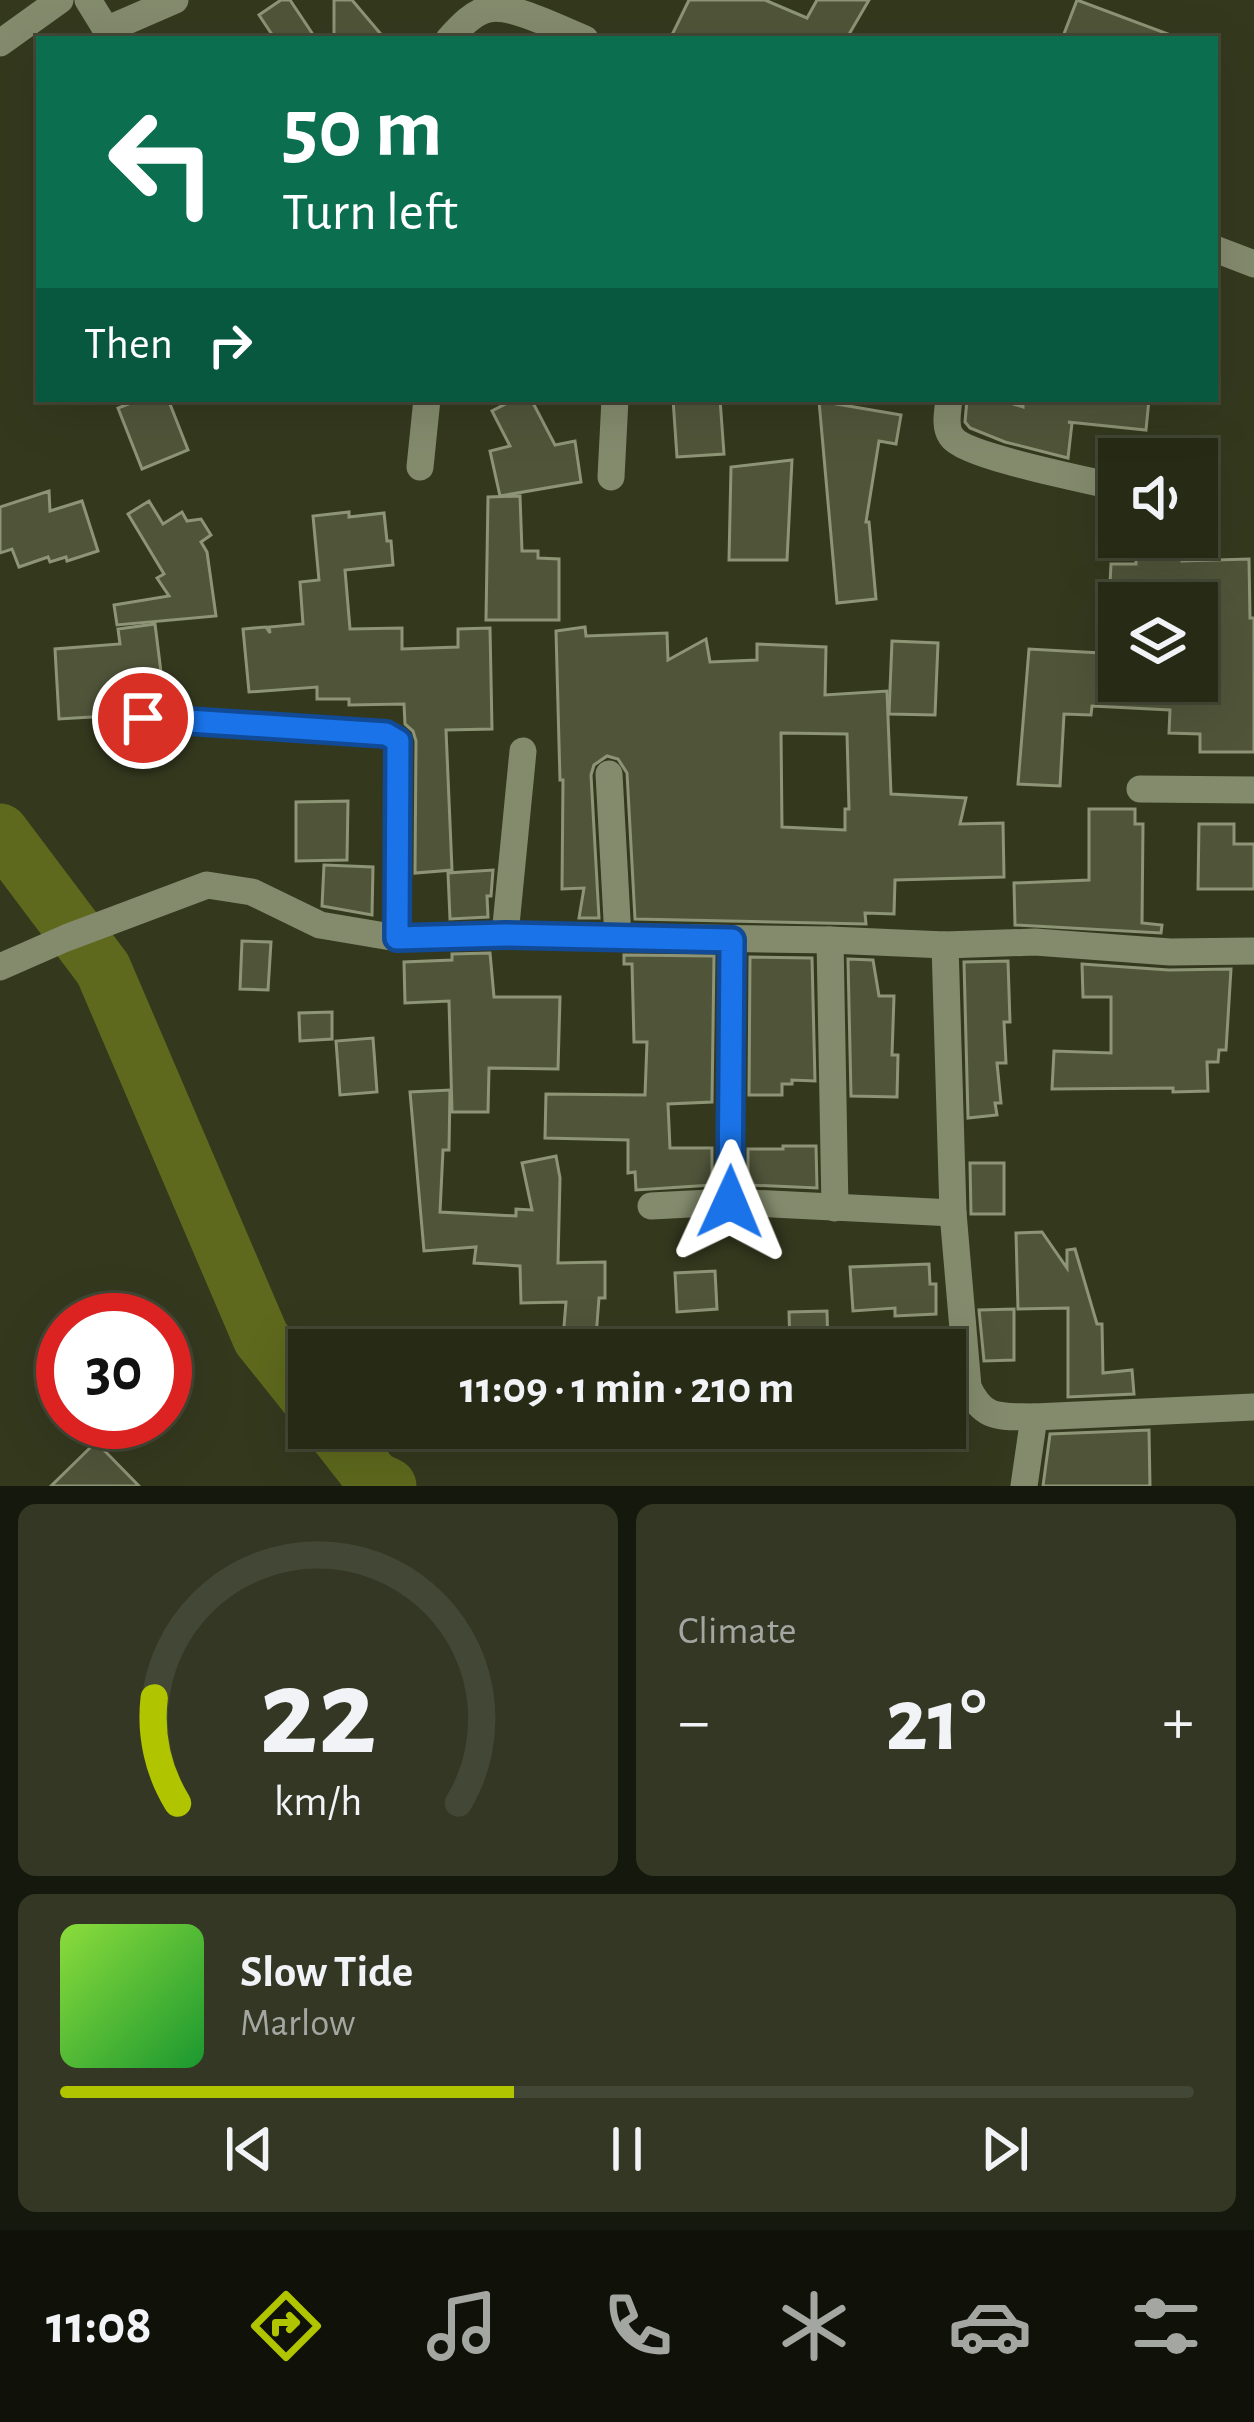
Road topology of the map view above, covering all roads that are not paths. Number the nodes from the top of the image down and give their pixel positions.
1 (60, 0) edge
2 (88, 0) edge
3 (175, 0) edge
4 (460, 33) edge
5 (109, 34) edge
6 (577, 36) edge
7 (0, 44) edge
8 (1218, 250) edge
9 (1254, 264) edge
10 (428, 402) edge
11 (615, 402) edge
12 (949, 402) edge
13 (420, 466) dead end
14 (611, 477) dead end
15 (1098, 483) edge
16 (143, 718) dead end
17 (523, 751) dead end
18 (609, 774) dead end
19 (1141, 789) dead end
20 (1254, 790) edge
21 (505, 935) junction
22 (397, 938) junction
23 (618, 938) junction
24 (732, 940) junction
25 (830, 940) junction
26 (945, 944) junction
27 (1254, 951) edge
28 (0, 967) edge
29 (730, 1202) junction
30 (651, 1206) dead end
31 (835, 1208) junction
32 (952, 1213) junction
33 (1254, 1407) edge
34 (1034, 1417) junction
35 (1024, 1486) edge

1 - 7 street
2 - 5 street
3 - 5 street
4 - 6 street
8 - 9 street
10 - 13 street
11 - 14 street
12 - 15 street
16 - 22 street
17 - 21 street
18 - 23 street
19 - 20 street
21 - 22 street
21 - 23 street
22 - 28 street
23 - 24 street
24 - 25 street
24 - 29 street
25 - 26 street
25 - 31 street
26 - 27 street
26 - 32 street
29 - 30 street
29 - 31 street
31 - 32 street
32 - 34 street
33 - 34 street
34 - 35 street

